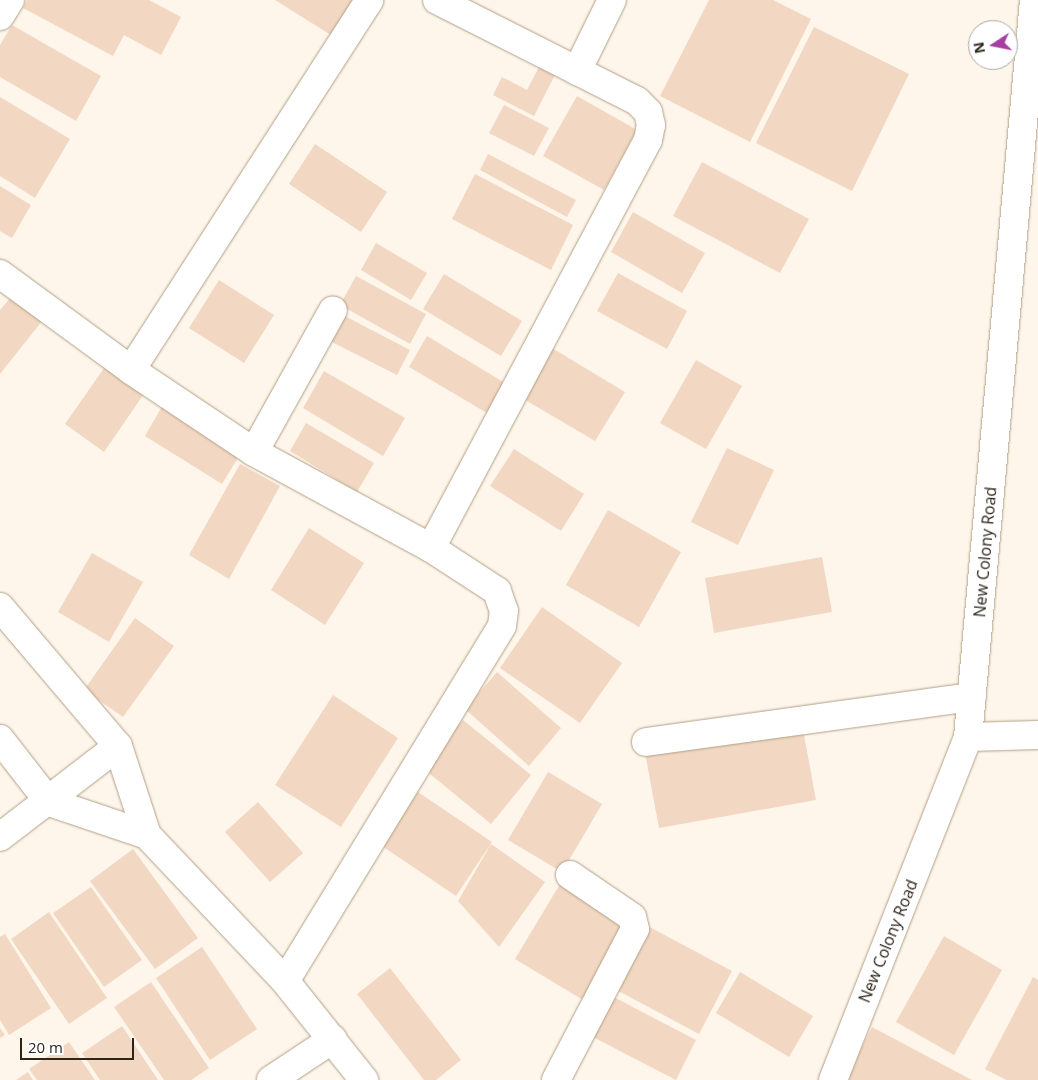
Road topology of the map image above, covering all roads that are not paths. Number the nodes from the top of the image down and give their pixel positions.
1 (10, 0) edge
2 (369, 0) edge
3 (437, 0) edge
4 (612, 0) edge
5 (1034, 0) edge
6 (0, 16) edge
7 (577, 71) junction
8 (0, 274) edge
9 (333, 310) dead end
10 (131, 370) junction
11 (254, 452) junction
12 (430, 548) junction
13 (0, 607) edge
14 (972, 697) junction
15 (1038, 735) edge
16 (968, 737) junction
17 (0, 739) edge
18 (646, 742) dead end
19 (118, 746) junction
20 (49, 802) junction
21 (147, 835) junction
22 (0, 837) edge
23 (570, 875) dead end
24 (286, 981) junction
25 (333, 1039) junction
26 (272, 1080) edge
27 (364, 1080) edge
28 (556, 1080) edge
29 (833, 1080) edge

1 - 6 street
2 - 10 street
3 - 7 street
4 - 7 street
5 - 14 street, New Colony Road
7 - 12 street
8 - 10 street
9 - 11 street
10 - 11 street
11 - 12 street
12 - 24 street
13 - 19 street
14 - 16 street, New Colony Road
14 - 18 street
15 - 16 street
16 - 29 street, New Colony Road
17 - 20 street
19 - 20 street
19 - 21 street
20 - 21 street
20 - 22 street
21 - 24 street
23 - 28 street
24 - 25 street
25 - 26 street
25 - 27 street

